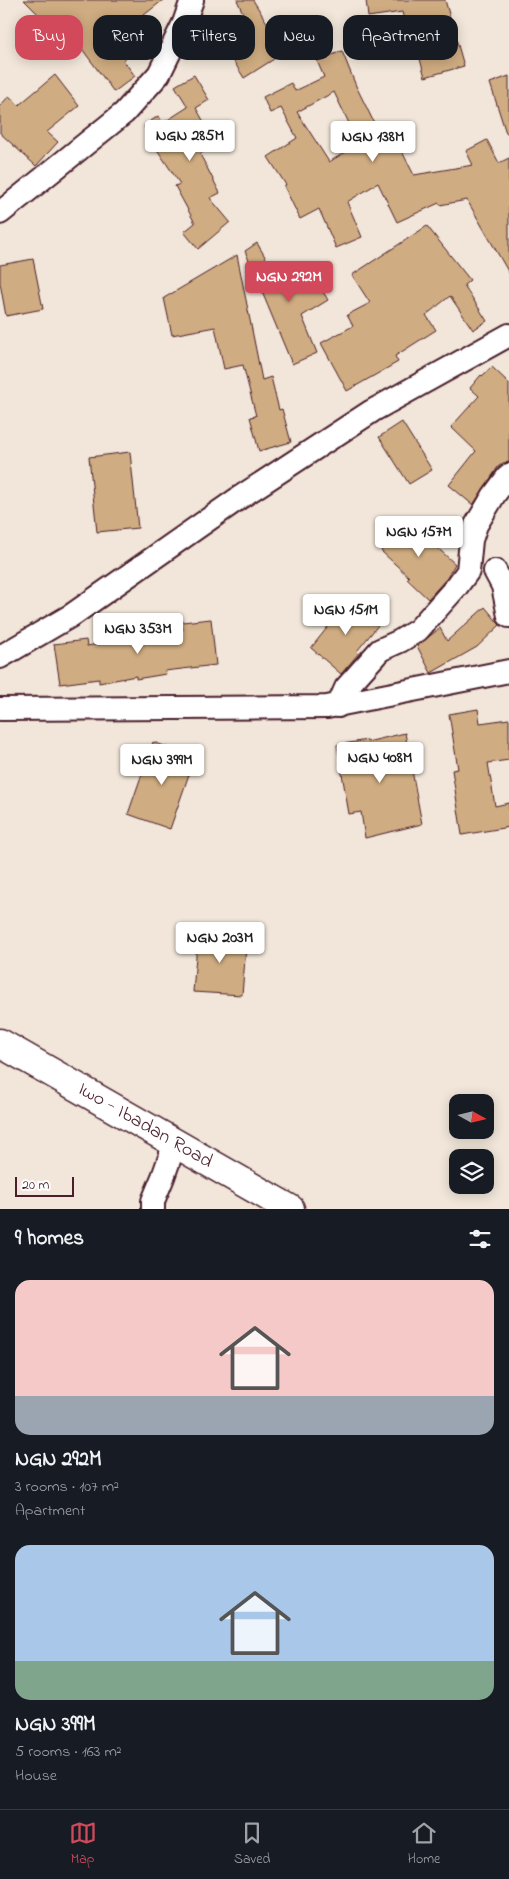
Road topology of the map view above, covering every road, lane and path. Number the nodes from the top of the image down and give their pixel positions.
1 (192, 0) edge
2 (0, 213) edge
3 (509, 335) edge
4 (509, 475) edge
5 (470, 560) junction
6 (502, 574) edge
7 (509, 616) edge
8 (0, 657) edge
9 (509, 671) edge
10 (338, 706) junction
11 (0, 709) edge
12 (0, 1043) edge
13 (174, 1143) junction
14 (152, 1209) edge
15 (290, 1209) edge

1 - 2 street
3 - 8 street
4 - 5 street
5 - 6 street
5 - 10 street
6 - 7 street
9 - 10 street
10 - 11 street
12 - 13 main road, Iwo - Ibadan Road
13 - 14 street
13 - 15 main road, Iwo - Ibadan Road

